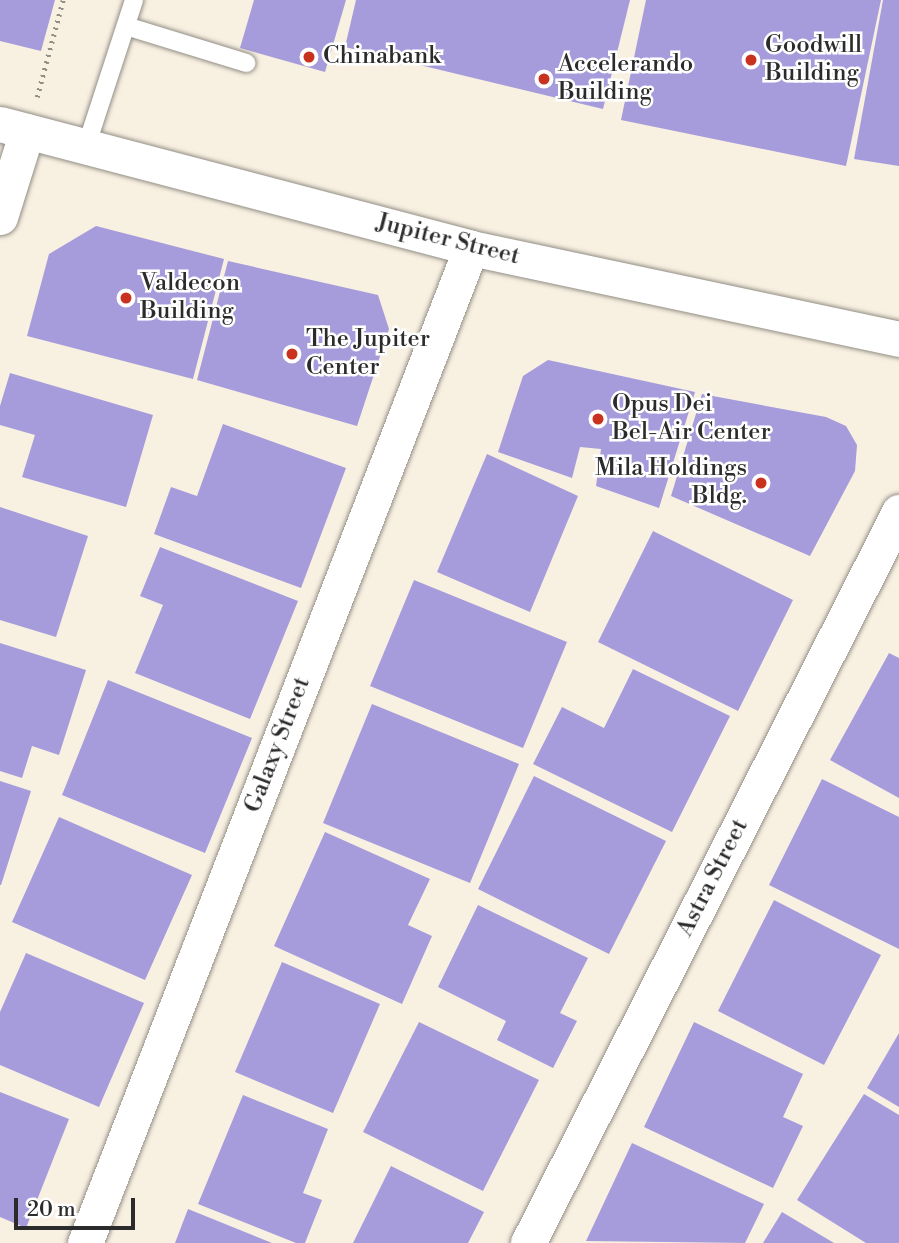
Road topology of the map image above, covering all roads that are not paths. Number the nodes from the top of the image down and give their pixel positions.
1 (134, 0) edge
2 (126, 26) junction
3 (246, 63) dead end
4 (14, 128) edge
5 (86, 147) junction
6 (0, 218) edge
7 (471, 248) junction
8 (899, 339) edge
9 (899, 512) edge
10 (85, 1243) edge
11 (528, 1243) edge

1 - 2 lane
2 - 3 lane
2 - 5 lane
4 - 5 street, Jupiter Street
4 - 6 street
5 - 7 street, Jupiter Street
7 - 8 street, Jupiter Street
7 - 10 street, Galaxy Street
9 - 11 street, Astra Street

